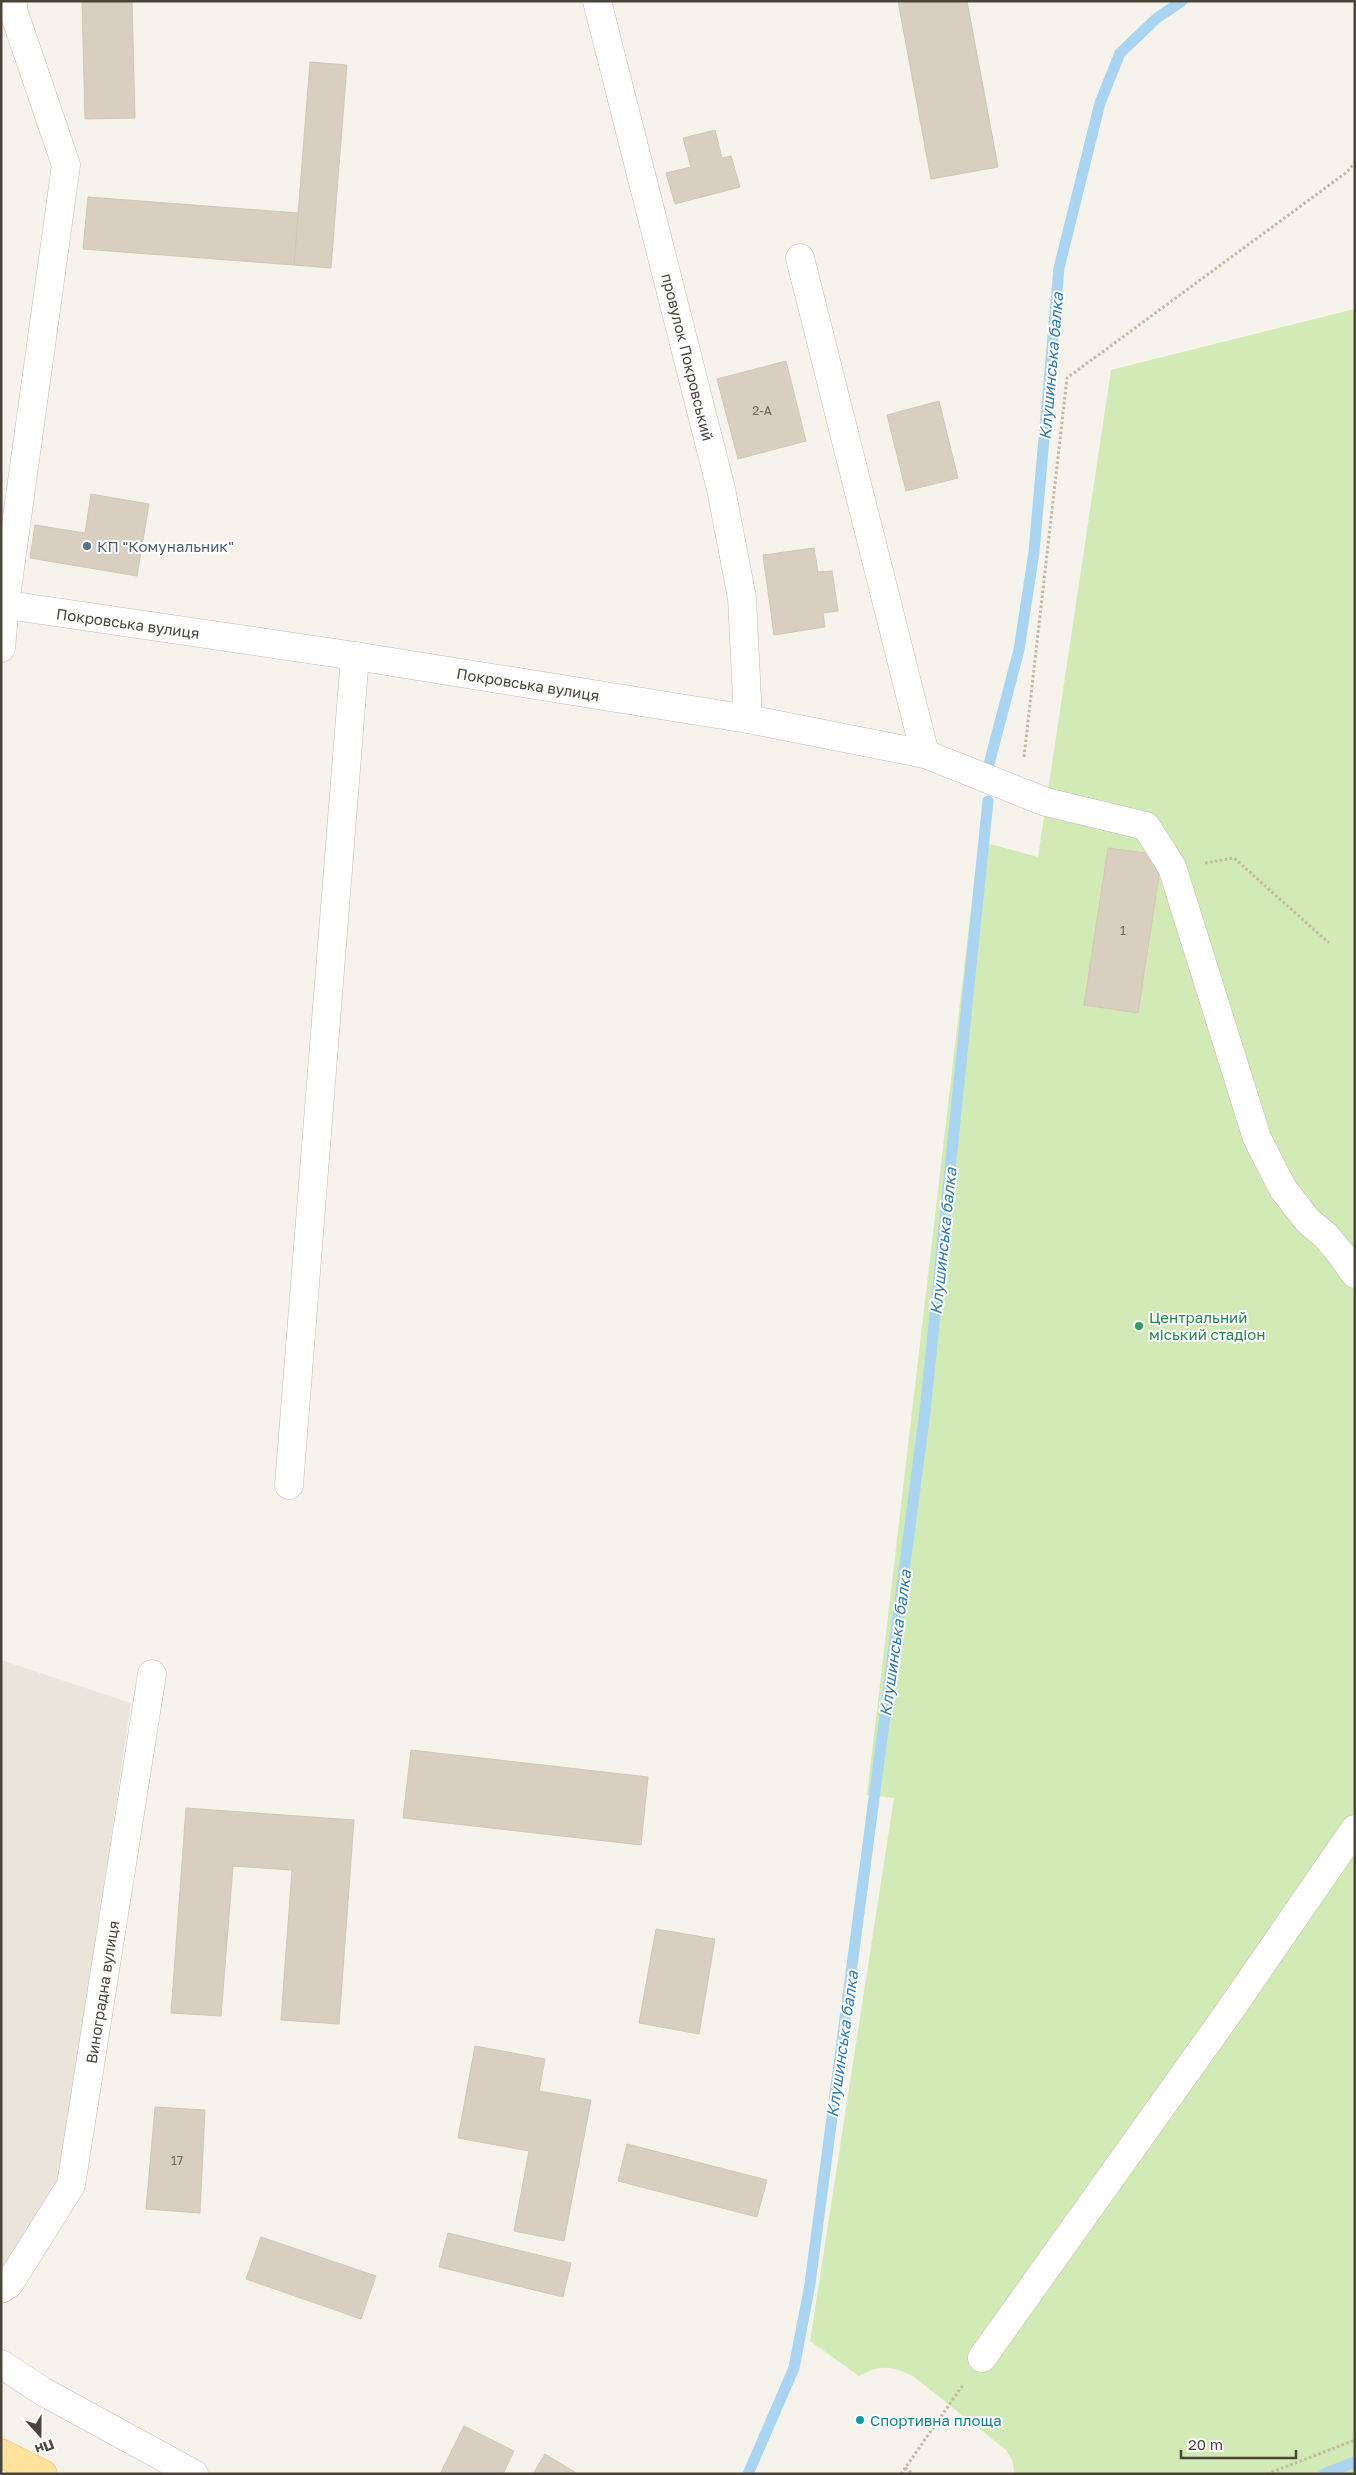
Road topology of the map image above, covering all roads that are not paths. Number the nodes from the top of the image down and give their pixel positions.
1 (13, 1) edge
2 (598, 1) edge
3 (800, 258) dead end
4 (3, 604) edge
5 (1, 648) edge
6 (355, 656) junction
7 (748, 719) junction
8 (925, 754) junction
9 (1355, 1274) edge
10 (289, 1485) dead end
11 (152, 1674) dead end
12 (1355, 1829) edge
13 (1, 2289) edge
14 (982, 2358) dead end
15 (1, 2364) edge
16 (1, 2453) edge
17 (43, 2474) edge
18 (194, 2474) edge

1 - 4 street
2 - 7 street, провулок Покровський
3 - 8 street
4 - 5 street
4 - 6 street, Покровська вулиця
6 - 7 street, Покровська вулиця
6 - 10 street
7 - 8 street, Покровська вулиця
8 - 9 street, Покровська вулиця
11 - 13 street, Виноградна вулиця
12 - 14 street
15 - 18 street
16 - 17 main road

